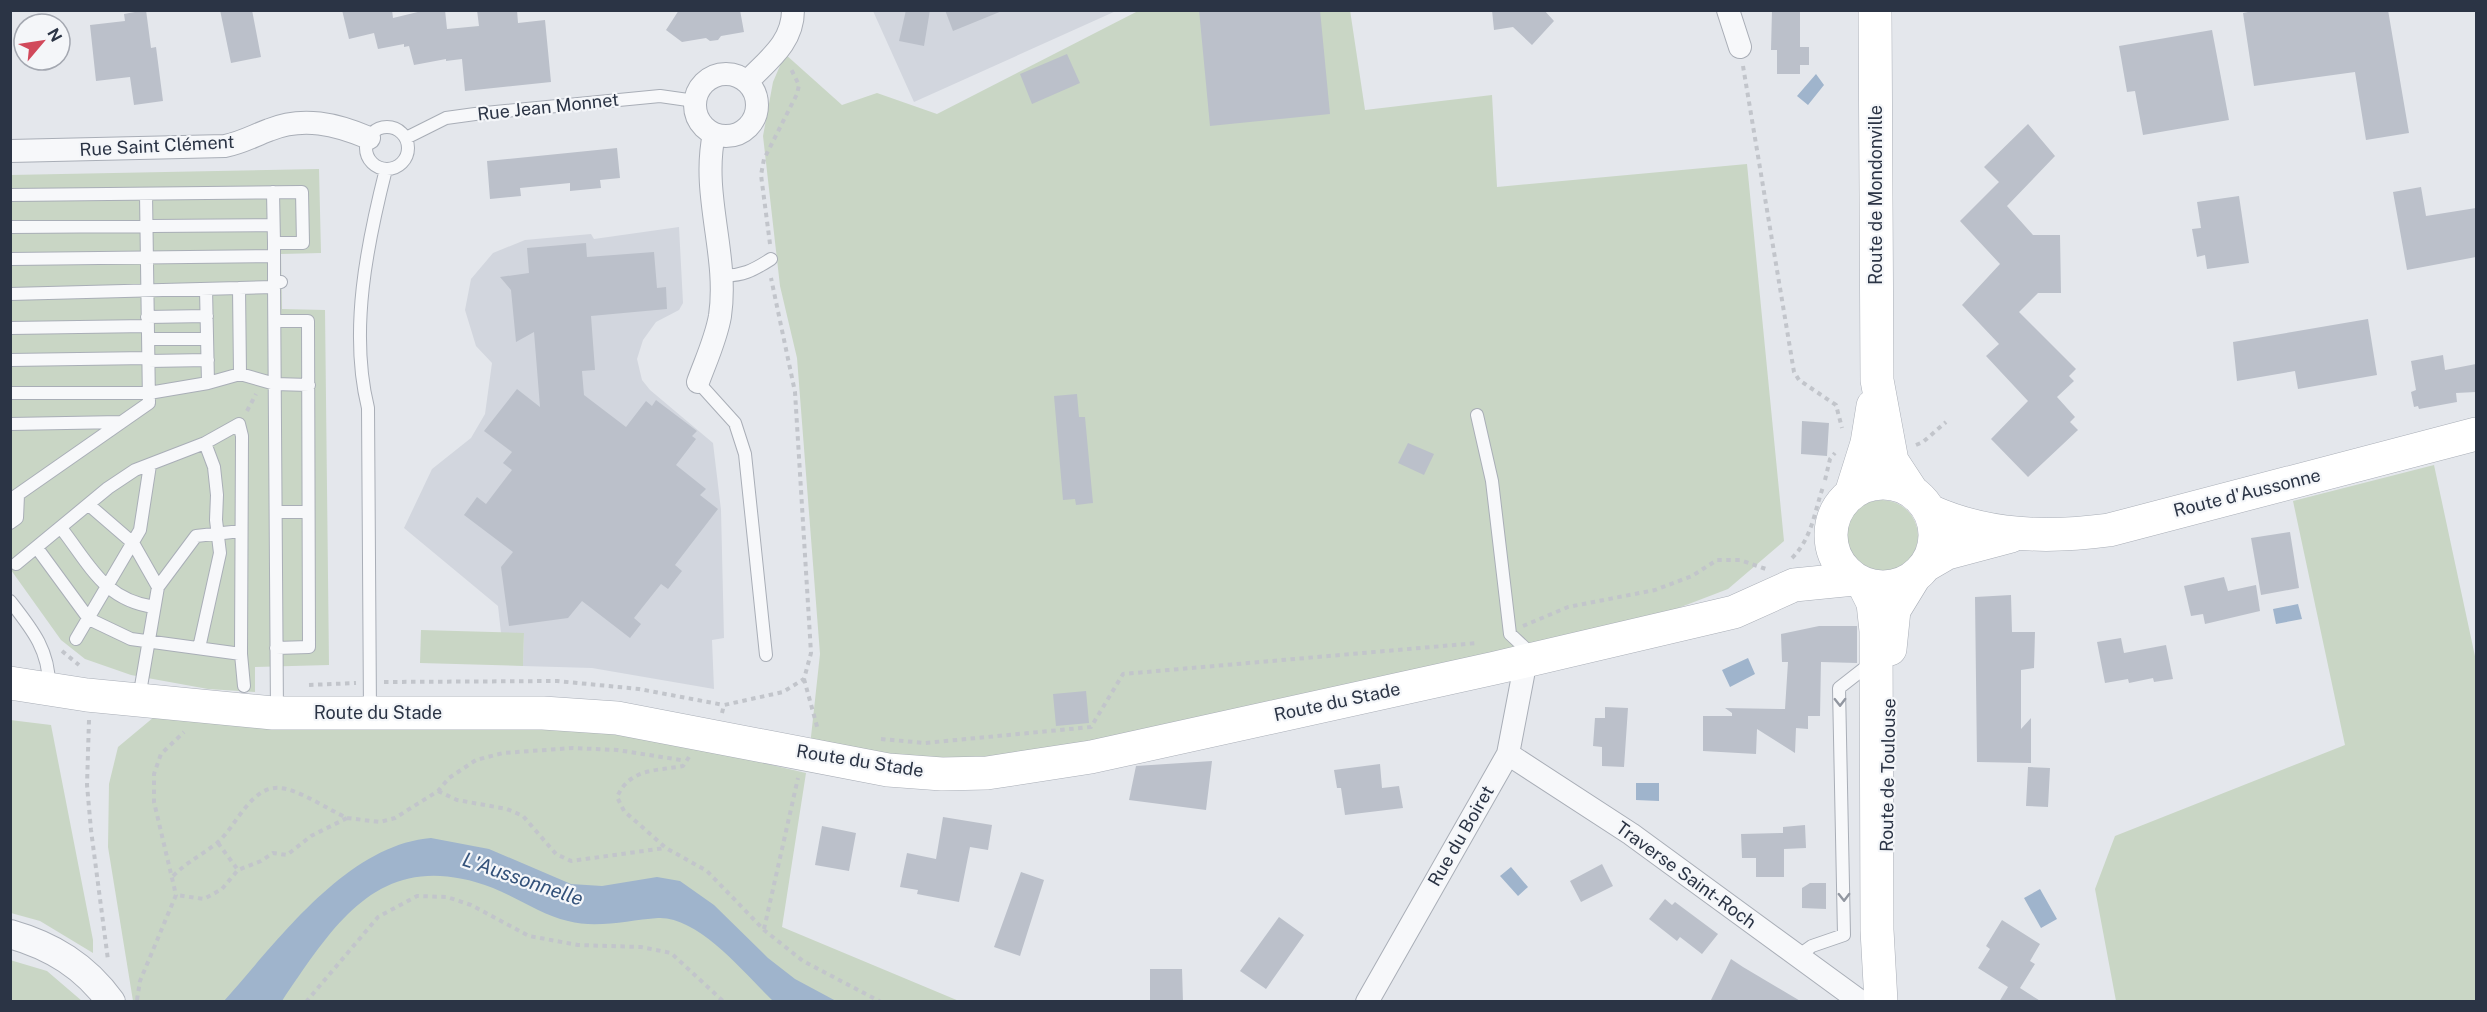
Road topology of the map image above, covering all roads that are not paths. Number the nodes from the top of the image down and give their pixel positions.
1 (792, 10) edge
2 (1728, 10) edge
3 (1875, 10) edge
4 (1740, 47) road end
5 (747, 82) junction
6 (695, 100) junction
7 (714, 134) junction
8 (369, 138) junction
9 (406, 138) junction
10 (10, 151) edge
11 (386, 169) junction
12 (273, 192) junction
13 (146, 194) junction
14 (10, 195) edge
15 (273, 225) junction
16 (146, 226) junction
17 (10, 228) edge
18 (274, 243) junction
19 (274, 256) junction
20 (146, 258) junction
21 (10, 259) edge
22 (771, 259) road end
23 (721, 275) junction
24 (277, 284) junction
25 (239, 288) junction
26 (206, 289) junction
27 (147, 290) junction
28 (10, 294) edge
29 (207, 316) junction
30 (275, 321) junction
31 (10, 328) edge
32 (148, 328) junction
33 (207, 339) junction
34 (10, 360) edge
35 (148, 360) junction
36 (208, 360) junction
37 (240, 374) junction
38 (1877, 380) junction
39 (698, 382) joint
40 (208, 383) junction
41 (275, 384) junction
42 (309, 385) junction
43 (10, 393) edge
44 (148, 393) junction
45 (1477, 415) dead end
46 (122, 422) junction
47 (10, 424) edge
48 (2476, 434) edge
49 (205, 443) junction
50 (150, 465) junction
51 (1851, 494) junction
52 (14, 497) edge
53 (1920, 500) junction
54 (89, 505) junction
55 (276, 512) junction
56 (309, 512) junction
57 (10, 523) edge
58 (61, 528) junction
59 (241, 531) junction
60 (1831, 531) junction
61 (218, 533) junction
62 (2016, 535) junction
63 (133, 543) junction
64 (36, 548) junction
65 (16, 564) dead end
66 (1920, 571) junction
67 (1786, 572) junction
68 (1859, 581) junction
69 (158, 587) junction
70 (107, 588) junction
71 (10, 601) edge
72 (154, 607) junction
73 (89, 619) junction
74 (76, 639) dead end
75 (148, 641) junction
76 (1518, 647) junction
77 (199, 648) junction
78 (276, 648) junction
79 (241, 654) junction
80 (766, 655) dead end
81 (1875, 661) junction
82 (10, 683) edge
83 (244, 686) dead end
84 (49, 689) junction
85 (138, 701) junction
86 (277, 713) junction
87 (370, 713) junction
88 (1508, 754) junction
89 (10, 934) edge
90 (1798, 956) junction
91 (1881, 989) edge
92 (106, 995) edge
93 (1367, 1002) edge
94 (1861, 1002) edge

1 - 5 street
2 - 4 street
3 - 38 main road, Route de Mondonville
5 - 6 street
5 - 7 street
6 - 7 street
6 - 9 lane, Rue Jean Monnet
7 - 23 street
8 - 9 lane
8 - 10 street, Rue Saint Clément
8 - 11 lane
9 - 11 lane
11 - 87 lane
12 - 13 lane
12 - 15 lane
12 - 18 lane
13 - 14 lane
13 - 16 lane
15 - 16 lane
15 - 18 lane
16 - 17 lane
16 - 20 lane
18 - 19 lane
19 - 20 lane
19 - 24 lane
20 - 21 lane
20 - 27 lane
22 - 23 lane
23 - 39 street
24 - 25 lane
24 - 30 lane
25 - 26 lane
25 - 37 lane
26 - 27 lane
26 - 29 lane
27 - 28 lane
27 - 32 lane
29 - 32 lane
29 - 33 lane
30 - 41 lane
30 - 42 lane
31 - 32 lane
32 - 33 lane
32 - 35 lane
33 - 36 lane
34 - 35 lane
35 - 36 lane
35 - 44 lane
36 - 40 lane
37 - 40 lane
37 - 41 lane
38 - 51 main road, Route de Mondonville
38 - 53 main road, Route de Mondonville
39 - 80 lane
40 - 44 lane
41 - 42 lane
41 - 55 lane
42 - 56 lane
43 - 44 lane
44 - 46 lane
45 - 76 lane
46 - 47 lane
46 - 52 lane
48 - 62 main road, Route d'Aussonne
49 - 50 lane
49 - 59 lane
49 - 61 lane
50 - 54 lane
50 - 63 lane
51 - 53 main road
51 - 60 main road
52 - 57 lane
53 - 62 main road, Route d'Aussonne
53 - 66 main road
54 - 58 lane
54 - 63 lane
55 - 56 lane
55 - 78 lane
56 - 78 lane
58 - 64 lane
58 - 70 lane
59 - 61 lane
59 - 79 lane
60 - 67 main road
60 - 68 main road
61 - 69 lane
61 - 77 lane
62 - 66 main road, Route d'Aussonne
63 - 69 lane
63 - 70 lane
64 - 65 lane
64 - 73 lane
66 - 68 main road
66 - 91 main road, Route de Toulouse
67 - 68 main road, Route du Stade
67 - 76 main road, Route du Stade
68 - 81 main road, Route de Toulouse
69 - 72 lane
70 - 72 lane
70 - 73 lane
71 - 84 lane
72 - 75 lane
73 - 74 lane
73 - 75 lane
75 - 77 lane
75 - 85 lane
76 - 87 main road, Route du Stade
76 - 88 street, Rue du Boiret
77 - 79 lane
78 - 86 lane
79 - 83 lane
81 -> 90 lane
81 - 91 main road, Route de Toulouse
82 - 84 main road, Route du Stade
84 - 85 main road, Route du Stade
85 - 86 main road, Route du Stade
86 - 87 main road, Route du Stade
88 - 90 street, Traverse Saint-Roch
88 - 93 street, Rue du Boiret
89 - 92 street
90 - 94 street, Traverse Saint-Roch

